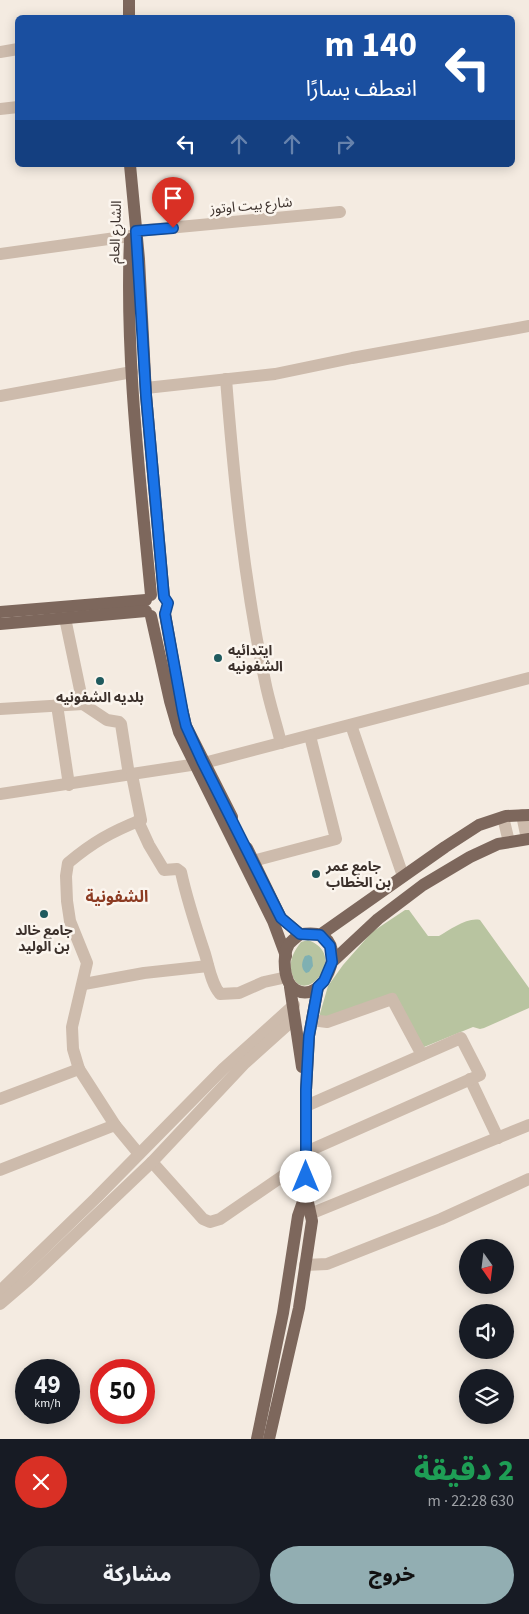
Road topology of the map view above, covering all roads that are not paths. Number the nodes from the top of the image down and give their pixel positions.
1 (129, 0) edge
2 (130, 15) edge
3 (15, 50) edge
4 (0, 52) edge
5 (15, 58) edge
6 (0, 60) edge
7 (15, 108) edge
8 (0, 110) edge
9 (130, 167) edge
10 (340, 212) dead end
11 (133, 234) junction
12 (0, 254) edge
13 (529, 326) edge
14 (132, 372) junction
15 (226, 379) junction
16 (146, 388) junction
17 (0, 396) edge
18 (164, 597) junction
19 (148, 605) junction
20 (0, 612) edge
21 (165, 614) junction
22 (65, 618) junction
23 (0, 624) edge
24 (529, 678) edge
25 (83, 704) junction
26 (57, 705) junction
27 (0, 709) edge
28 (351, 725) junction
29 (310, 736) junction
30 (282, 743) junction
31 (200, 764) junction
32 (130, 775) junction
33 (68, 785) junction
34 (0, 794) edge
35 (526, 815) edge
36 (503, 817) junction
37 (138, 821) junction
38 (528, 839) edge
39 (508, 842) junction
40 (253, 861) junction
41 (403, 876) junction
42 (300, 934) junction
43 (320, 935) junction
44 (286, 956) junction
45 (332, 962) junction
46 (208, 966) junction
47 (288, 982) junction
48 (84, 984) junction
49 (318, 987) junction
50 (294, 1005) junction
51 (294, 1019) junction
52 (312, 1020) junction
53 (422, 1055) junction
54 (79, 1069) junction
55 (470, 1079) junction
56 (306, 1090) junction
57 (0, 1099) edge
58 (306, 1106) junction
59 (529, 1125) edge
60 (115, 1126) junction
61 (498, 1138) junction
62 (139, 1154) junction
63 (306, 1156) junction
64 (152, 1162) junction
65 (0, 1170) edge
66 (529, 1179) edge
67 (306, 1193) junction
68 (310, 1214) junction
69 (305, 1265) junction
70 (1, 1288) edge
71 (0, 1304) edge
72 (257, 1439) edge
73 (269, 1439) edge

1 - 2 main road
3 - 4 street
5 - 6 street
7 - 8 street
9 - 11 main road, الشارع العام
10 - 11 street, شارع بيت اوتوز
11 - 12 street, شارع بيت اوتوز
11 - 14 main road, الشارع العام
11 - 16 main road, الشارع العام
13 - 15 street
14 - 17 street
14 - 19 main road, الشارع العام
15 - 16 street
15 - 30 street
16 - 18 main road, الشارع العام
18 - 19 main road
18 - 21 main road
19 - 20 main road
19 - 21 main road
19 - 22 main road
19 - 31 main road, الشارع العام
21 - 31 main road
22 - 23 main road
22 - 25 street
24 - 28 street
25 - 26 street
25 - 32 street
26 - 27 street
26 - 33 street
28 - 29 street
28 - 41 street
29 - 30 street
29 - 40 street
30 - 31 street
31 - 32 street
31 - 40 main road
31 - 44 main road
32 - 33 street
32 - 37 street
33 - 34 street
35 - 36 main road
35 - 38 street
36 - 39 street
36 - 41 main road
37 - 46 street
37 - 48 street
38 - 39 main road
39 - 45 main road
40 - 42 main road
41 - 43 main road
42 - 43 main road
42 - 44 main road
43 - 45 main road
44 - 47 main road
45 - 49 main road
46 - 47 street
46 - 48 street
47 - 49 main road
47 - 50 main road
48 - 54 street
49 - 52 main road
50 - 51 main road
50 - 62 street
51 - 56 main road
51 - 64 street
52 - 53 street
52 - 56 main road
53 - 55 street
53 - 58 street
54 - 57 street
54 - 60 street
55 - 61 street
55 - 63 street
56 - 58 main road
58 - 63 main road
59 - 61 street
60 - 62 street
60 - 65 street
61 - 68 street
62 - 70 street
63 - 64 street
63 - 67 main road
64 - 71 street
66 - 69 street
67 - 68 main road
67 - 72 main road
68 - 69 main road
69 - 73 main road

